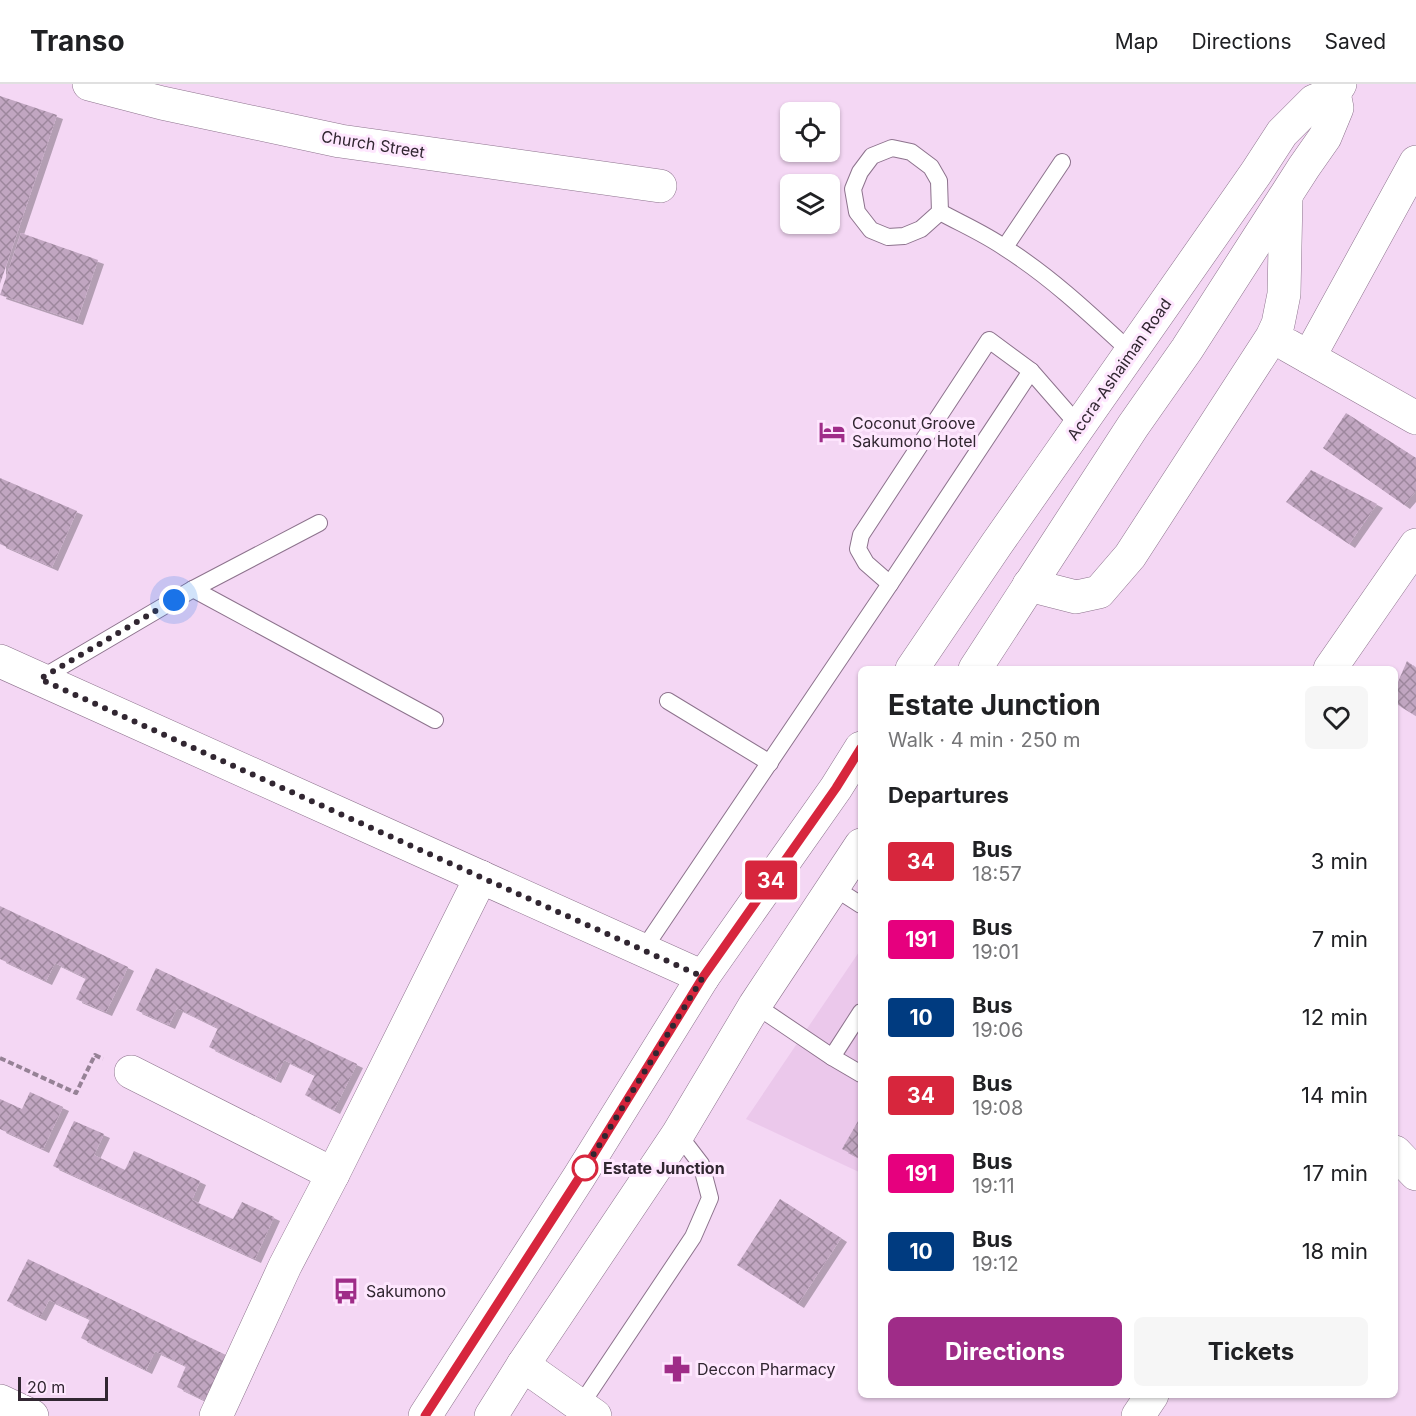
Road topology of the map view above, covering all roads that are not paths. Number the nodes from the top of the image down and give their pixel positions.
1 (89, 84) edge
2 (1337, 89) edge
3 (1062, 162) dead end
4 (1416, 162) edge
5 (660, 186) dead end
6 (1286, 197) junction
7 (940, 212) junction
8 (1005, 247) junction
9 (1272, 337) junction
10 (1131, 352) junction
11 (1309, 357) junction
12 (1031, 371) junction
13 (1416, 418) edge
14 (1079, 426) junction
15 (319, 523) dead end
16 (1416, 545) edge
17 (890, 584) junction
18 (1029, 585) junction
19 (193, 589) junction
20 (0, 661) edge
21 (917, 666) edge
22 (977, 666) edge
23 (1332, 666) edge
24 (40, 679) junction
25 (668, 701) dead end
26 (435, 720) dead end
27 (858, 753) edge
28 (770, 763) junction
29 (858, 850) edge
30 (481, 877) junction
31 (833, 887) junction
32 (858, 903) edge
33 (644, 950) junction
34 (703, 977) junction
35 (755, 1005) junction
36 (858, 1017) edge
37 (832, 1057) junction
38 (131, 1072) road end
39 (858, 1072) edge
40 (678, 1134) junction
41 (1398, 1155) edge
42 (333, 1174) junction
43 (1416, 1174) edge
44 (523, 1365) junction
45 (1150, 1398) edge
46 (0, 1401) edge
47 (588, 1411) edge
48 (32, 1416) edge
49 (216, 1416) edge
50 (425, 1416) edge
51 (491, 1416) edge
52 (1138, 1416) edge

1 - 5 street, Church Street
2 - 6 street
2 - 10 street, Accra-Ashaiman Road
3 - 8 lane
4 - 11 street
6 - 9 street
6 - 18 street
7 - 7 lane
7 - 8 lane
8 - 10 lane
9 - 11 street
9 - 18 street
10 - 14 street, Accra-Ashaiman Road
11 - 13 street
12 - 14 lane
12 - 17 lane
12 - 17 lane
14 - 21 street, Accra-Ashaiman Road
15 - 19 lane
16 - 23 street
17 - 28 lane
18 - 22 street
19 - 24 lane
19 - 26 lane
20 - 24 street
24 - 30 street
25 - 28 lane
27 - 34 street
28 - 33 lane
29 - 31 street
30 - 33 street
30 - 42 street
31 - 32 lane
31 - 35 street
33 - 34 street
34 - 50 street
35 - 37 lane
35 - 40 street
36 - 37 lane
37 - 39 lane
38 - 42 street
40 - 44 street
40 - 47 lane
41 - 43 street
42 - 49 street
44 - 47 street
44 - 51 street
45 - 52 street
46 - 48 street

